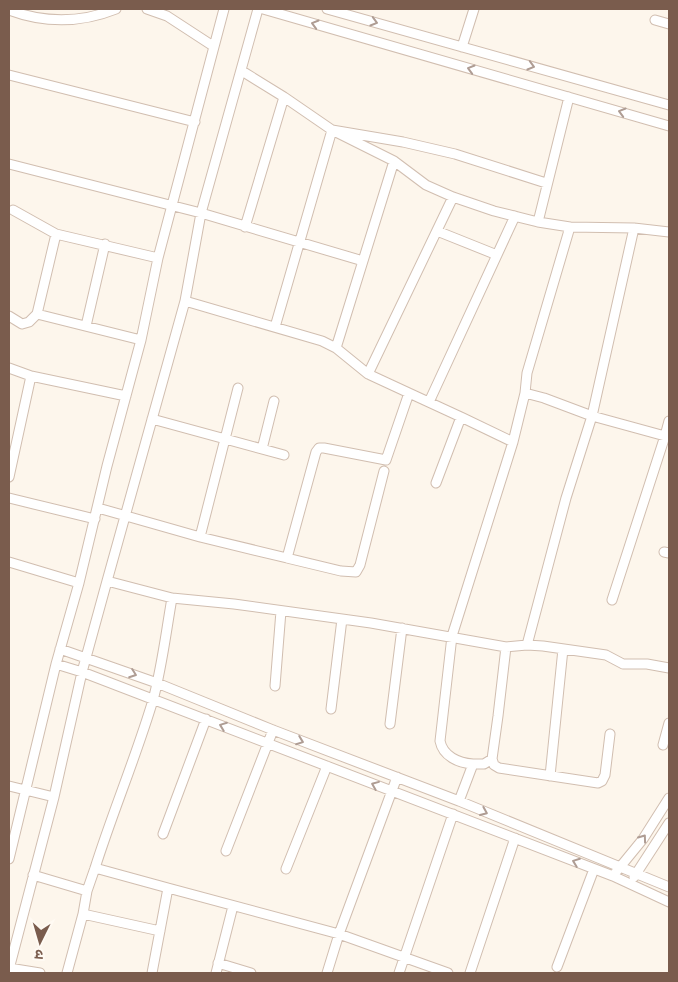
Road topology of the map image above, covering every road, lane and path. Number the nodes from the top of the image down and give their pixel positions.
1 (116, 9) edge
2 (147, 9) edge
3 (224, 9) edge
4 (258, 9) edge
5 (263, 9) edge
6 (327, 9) edge
7 (474, 9) edge
8 (9, 10) edge
9 (104, 11) edge
10 (168, 12) edge
11 (36, 13) edge
12 (655, 20) dead end
13 (669, 24) edge
14 (213, 46) junction
15 (462, 47) junction
16 (242, 71) junction
17 (9, 75) edge
18 (569, 96) junction
19 (284, 97) junction
20 (669, 105) edge
21 (195, 122) junction
22 (669, 126) edge
23 (332, 130) junction
24 (394, 161) junction
25 (9, 164) edge
26 (546, 183) junction
27 (453, 197) junction
28 (172, 206) junction
29 (11, 208) edge
30 (201, 213) junction
31 (515, 216) junction
32 (9, 218) edge
33 (538, 222) junction
34 (245, 227) junction
35 (570, 228) junction
36 (634, 228) junction
37 (437, 230) junction
38 (669, 232) edge
39 (56, 234) junction
40 (298, 242) junction
41 (106, 244) junction
42 (497, 255) junction
43 (158, 258) junction
44 (363, 261) junction
45 (185, 300) junction
46 (37, 314) junction
47 (9, 316) edge
48 (86, 326) junction
49 (275, 328) junction
50 (141, 340) junction
51 (336, 348) junction
52 (9, 368) edge
53 (368, 374) junction
54 (31, 376) junction
55 (238, 388) dead end
56 (525, 393) junction
57 (409, 394) junction
58 (126, 396) junction
59 (274, 401) dead end
60 (428, 402) junction
61 (592, 416) junction
62 (461, 417) junction
63 (152, 419) junction
64 (669, 421) edge
65 (665, 436) junction
66 (224, 440) junction
67 (513, 442) junction
68 (262, 449) junction
69 (284, 455) dead end
70 (384, 471) dead end
71 (9, 477) edge
72 (436, 482) dead end
73 (9, 498) edge
74 (98, 508) junction
75 (126, 516) junction
76 (95, 519) junction
77 (200, 537) junction
78 (287, 558) junction
79 (9, 562) edge
80 (107, 581) junction
81 (79, 582) junction
82 (172, 598) junction
83 (612, 600) dead end
84 (281, 610) junction
85 (342, 619) junction
86 (402, 628) junction
87 (452, 636) junction
88 (527, 645) junction
89 (506, 646) junction
90 (60, 649) junction
91 (563, 649) junction
92 (87, 657) junction
93 (56, 664) junction
94 (669, 668) edge
95 (82, 672) junction
96 (156, 683) junction
97 (274, 686) dead end
98 (153, 699) junction
99 (331, 710) dead end
100 (206, 720) junction
101 (669, 722) edge
102 (390, 724) dead end
103 (272, 730) junction
104 (610, 734) dead end
105 (268, 743) junction
106 (663, 745) dead end
107 (492, 759) junction
108 (473, 764) junction
109 (327, 766) junction
110 (550, 776) junction
111 (397, 777) junction
112 (9, 786) edge
113 (25, 790) junction
114 (392, 792) junction
115 (54, 797) junction
116 (669, 798) edge
117 (459, 801) junction
118 (453, 814) junction
119 (669, 823) edge
120 (163, 834) dead end
121 (515, 838) junction
122 (226, 851) dead end
123 (9, 859) edge
124 (95, 868) junction
125 (594, 868) junction
126 (620, 868) junction
127 (286, 870) dead end
128 (637, 873) junction
129 (33, 875) junction
130 (613, 876) junction
131 (629, 884) junction
132 (669, 887) edge
133 (168, 888) junction
134 (87, 891) junction
135 (669, 902) edge
136 (233, 906) junction
137 (84, 914) junction
138 (160, 931) junction
139 (339, 934) junction
140 (404, 958) junction
141 (218, 963) junction
142 (557, 966) dead end
143 (9, 968) edge
144 (40, 973) edge
145 (67, 973) edge
146 (152, 973) edge
147 (216, 973) edge
148 (251, 973) edge
149 (327, 973) edge
150 (399, 973) edge
151 (448, 973) edge
152 (470, 973) edge

1 - 9 street
2 - 10 street
3 - 14 street
4 - 16 street
18 -> 5 street
6 -> 15 street
7 - 15 street
8 - 11 street
9 - 11 street
10 - 14 street
12 - 13 street
14 - 21 street
15 -> 20 street
16 - 19 street
16 - 30 street
17 - 21 street
22 -> 18 street
18 - 26 street
19 - 23 street
19 - 34 street
21 - 28 street
23 - 24 street
23 - 26 street
23 - 40 street
24 - 27 street
24 - 44 street
25 - 28 street
26 - 33 street
27 - 31 street
27 - 37 street
28 - 30 street
28 - 43 street
29 - 32 street
29 - 39 street
30 - 34 street
30 - 45 street
31 - 33 street
31 - 42 street
33 - 35 street
34 - 40 street
35 - 36 street
35 - 56 street
36 - 38 street
36 - 61 street
37 - 42 street
37 - 53 street
39 - 41 street
39 - 46 street
40 - 44 street
40 - 49 street
41 - 43 street
41 - 48 street
42 - 60 street
43 - 50 street
44 - 51 street
45 - 49 street
45 - 63 street
46 - 47 street
46 - 48 street
48 - 50 street
49 - 51 street
50 - 58 street
51 - 53 street
52 - 54 street
53 - 57 street
54 - 58 street
54 - 71 street
55 - 66 street
56 - 61 street
56 - 67 street
57 - 60 street
57 - 78 street
58 - 74 street
59 - 68 street
60 - 62 street
61 - 65 street
61 - 88 street
62 - 67 street
62 - 72 street
63 - 66 street
63 - 75 street
64 - 65 street
65 - 83 street
66 - 68 street
66 - 77 street
67 - 87 street
68 - 69 street
70 - 78 street
73 - 76 street
74 - 75 street
74 - 76 street
75 - 77 street
75 - 80 street
76 - 81 street
77 - 78 street
79 - 81 street
80 - 82 street
80 - 92 street
81 - 90 street
82 - 84 street
82 - 96 street
84 - 85 street
84 - 97 street
85 - 86 street
85 - 99 street
86 - 87 street
86 - 102 street
87 - 89 street
87 - 108 street
88 - 89 street
88 - 91 street
89 - 107 street
90 - 92 street
90 - 93 street
91 - 94 street
91 - 110 street
92 - 95 street
92 -> 96 street
93 - 95 street
93 - 113 street
95 - 98 street
95 - 115 street
96 - 98 street
96 - 103 street
98 - 100 street
98 - 124 street
105 -> 100 street
100 - 120 street
101 - 106 street
103 - 105 street
103 -> 111 street
104 - 110 street
105 - 109 street
105 - 122 street
107 - 108 street
107 - 110 street
108 - 117 street
114 -> 109 street
109 - 127 street
111 - 114 street
111 - 117 street
112 - 113 street
113 - 115 street
113 - 123 street
114 - 118 street
114 - 139 street
115 - 129 street
126 -> 116 street
117 -> 126 street
118 - 121 street
118 - 140 street
119 - 128 street
125 -> 121 street
121 - 152 street
124 - 133 street
124 - 134 street
125 - 130 street
125 - 142 street
126 - 128 street
126 - 130 street
128 - 131 street
128 - 132 street
129 - 134 street
129 - 143 street
130 - 131 street
131 - 135 street
133 - 136 street
133 - 138 street
134 - 137 street
136 - 139 street
136 - 141 street
137 - 138 street
137 - 145 street
138 - 146 street
139 - 140 street
139 - 149 street
140 - 150 street
140 - 151 street
141 - 147 street
141 - 148 street
143 - 144 street

